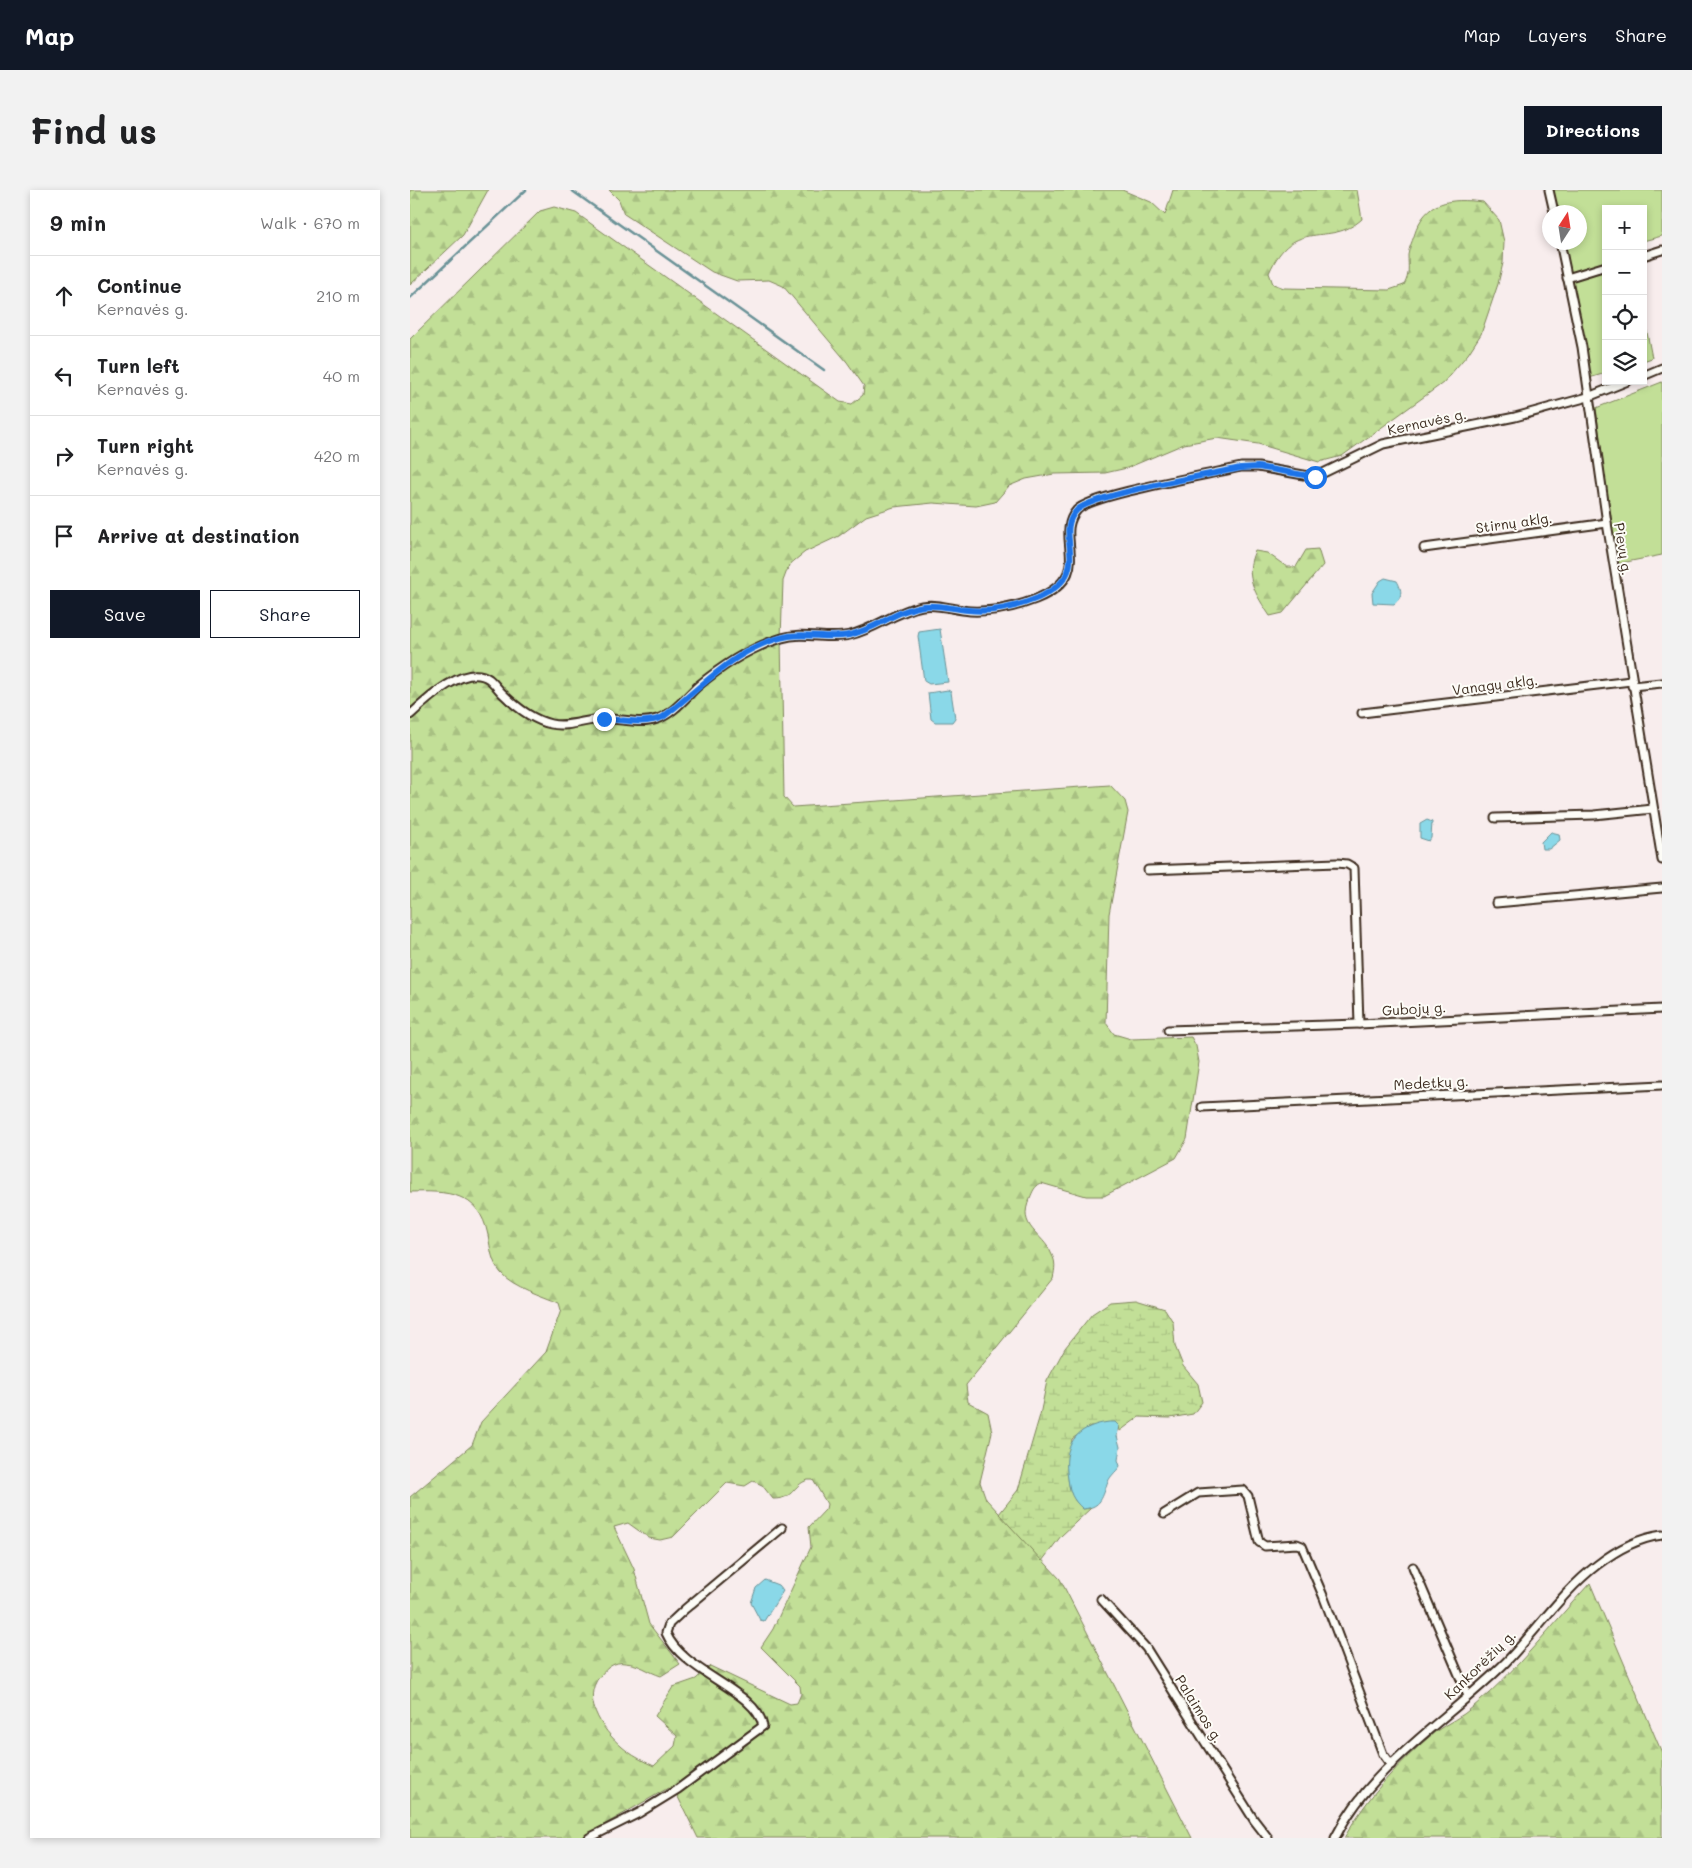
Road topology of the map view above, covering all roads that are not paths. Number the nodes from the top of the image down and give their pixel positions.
1 (1549, 190) edge
2 (1552, 205) edge
3 (1562, 250) edge
4 (1662, 250) edge
5 (1647, 255) edge
6 (1602, 267) edge
7 (1567, 278) junction
8 (1662, 368) edge
9 (1647, 374) edge
10 (1618, 385) edge
11 (1588, 397) junction
12 (1607, 523) junction
13 (1424, 548) dead end
14 (1632, 683) junction
15 (1662, 684) edge
16 (1362, 713) dead end
17 (410, 715) edge
18 (1654, 809) junction
19 (1495, 818) dead end
20 (1662, 860) edge
21 (1148, 870) dead end
22 (1662, 888) edge
23 (1496, 903) dead end
24 (1662, 1009) edge
25 (1359, 1024) junction
26 (1168, 1030) dead end
27 (1662, 1085) edge
28 (1202, 1106) dead end
29 (1164, 1514) dead end
30 (782, 1528) dead end
31 (1662, 1535) edge
32 (1413, 1567) dead end
33 (1101, 1599) dead end
34 (1468, 1696) junction
35 (1391, 1765) junction
36 (589, 1838) edge
37 (1268, 1838) edge
38 (1335, 1838) edge

1 - 2 street
3 - 7 street, Pievų g.
4 - 5 street
6 - 7 street
7 - 11 street, Pievų g.
8 - 9 street
10 - 11 street, Kernavės g.
11 - 12 street, Pievų g.
11 - 17 street, Kernavės g.
12 - 13 street, Stirnų aklg.
12 - 14 street, Pievų g.
14 - 15 street, Vanagų aklg.
14 - 16 street, Vanagų aklg.
14 - 18 street, Pievų g.
18 - 19 street
18 - 20 street, Pievų g.
21 - 25 street
22 - 23 street
24 - 25 street, Gubojų g.
25 - 26 street, Gubojų g.
27 - 28 street, Medetkų g.
29 - 35 street
30 - 36 street
31 - 34 street, Kankorėžių g.
32 - 34 street
33 - 37 street, Palaimos g.
34 - 35 street, Kankorėžių g.
35 - 38 street, Kankorėžių g.

